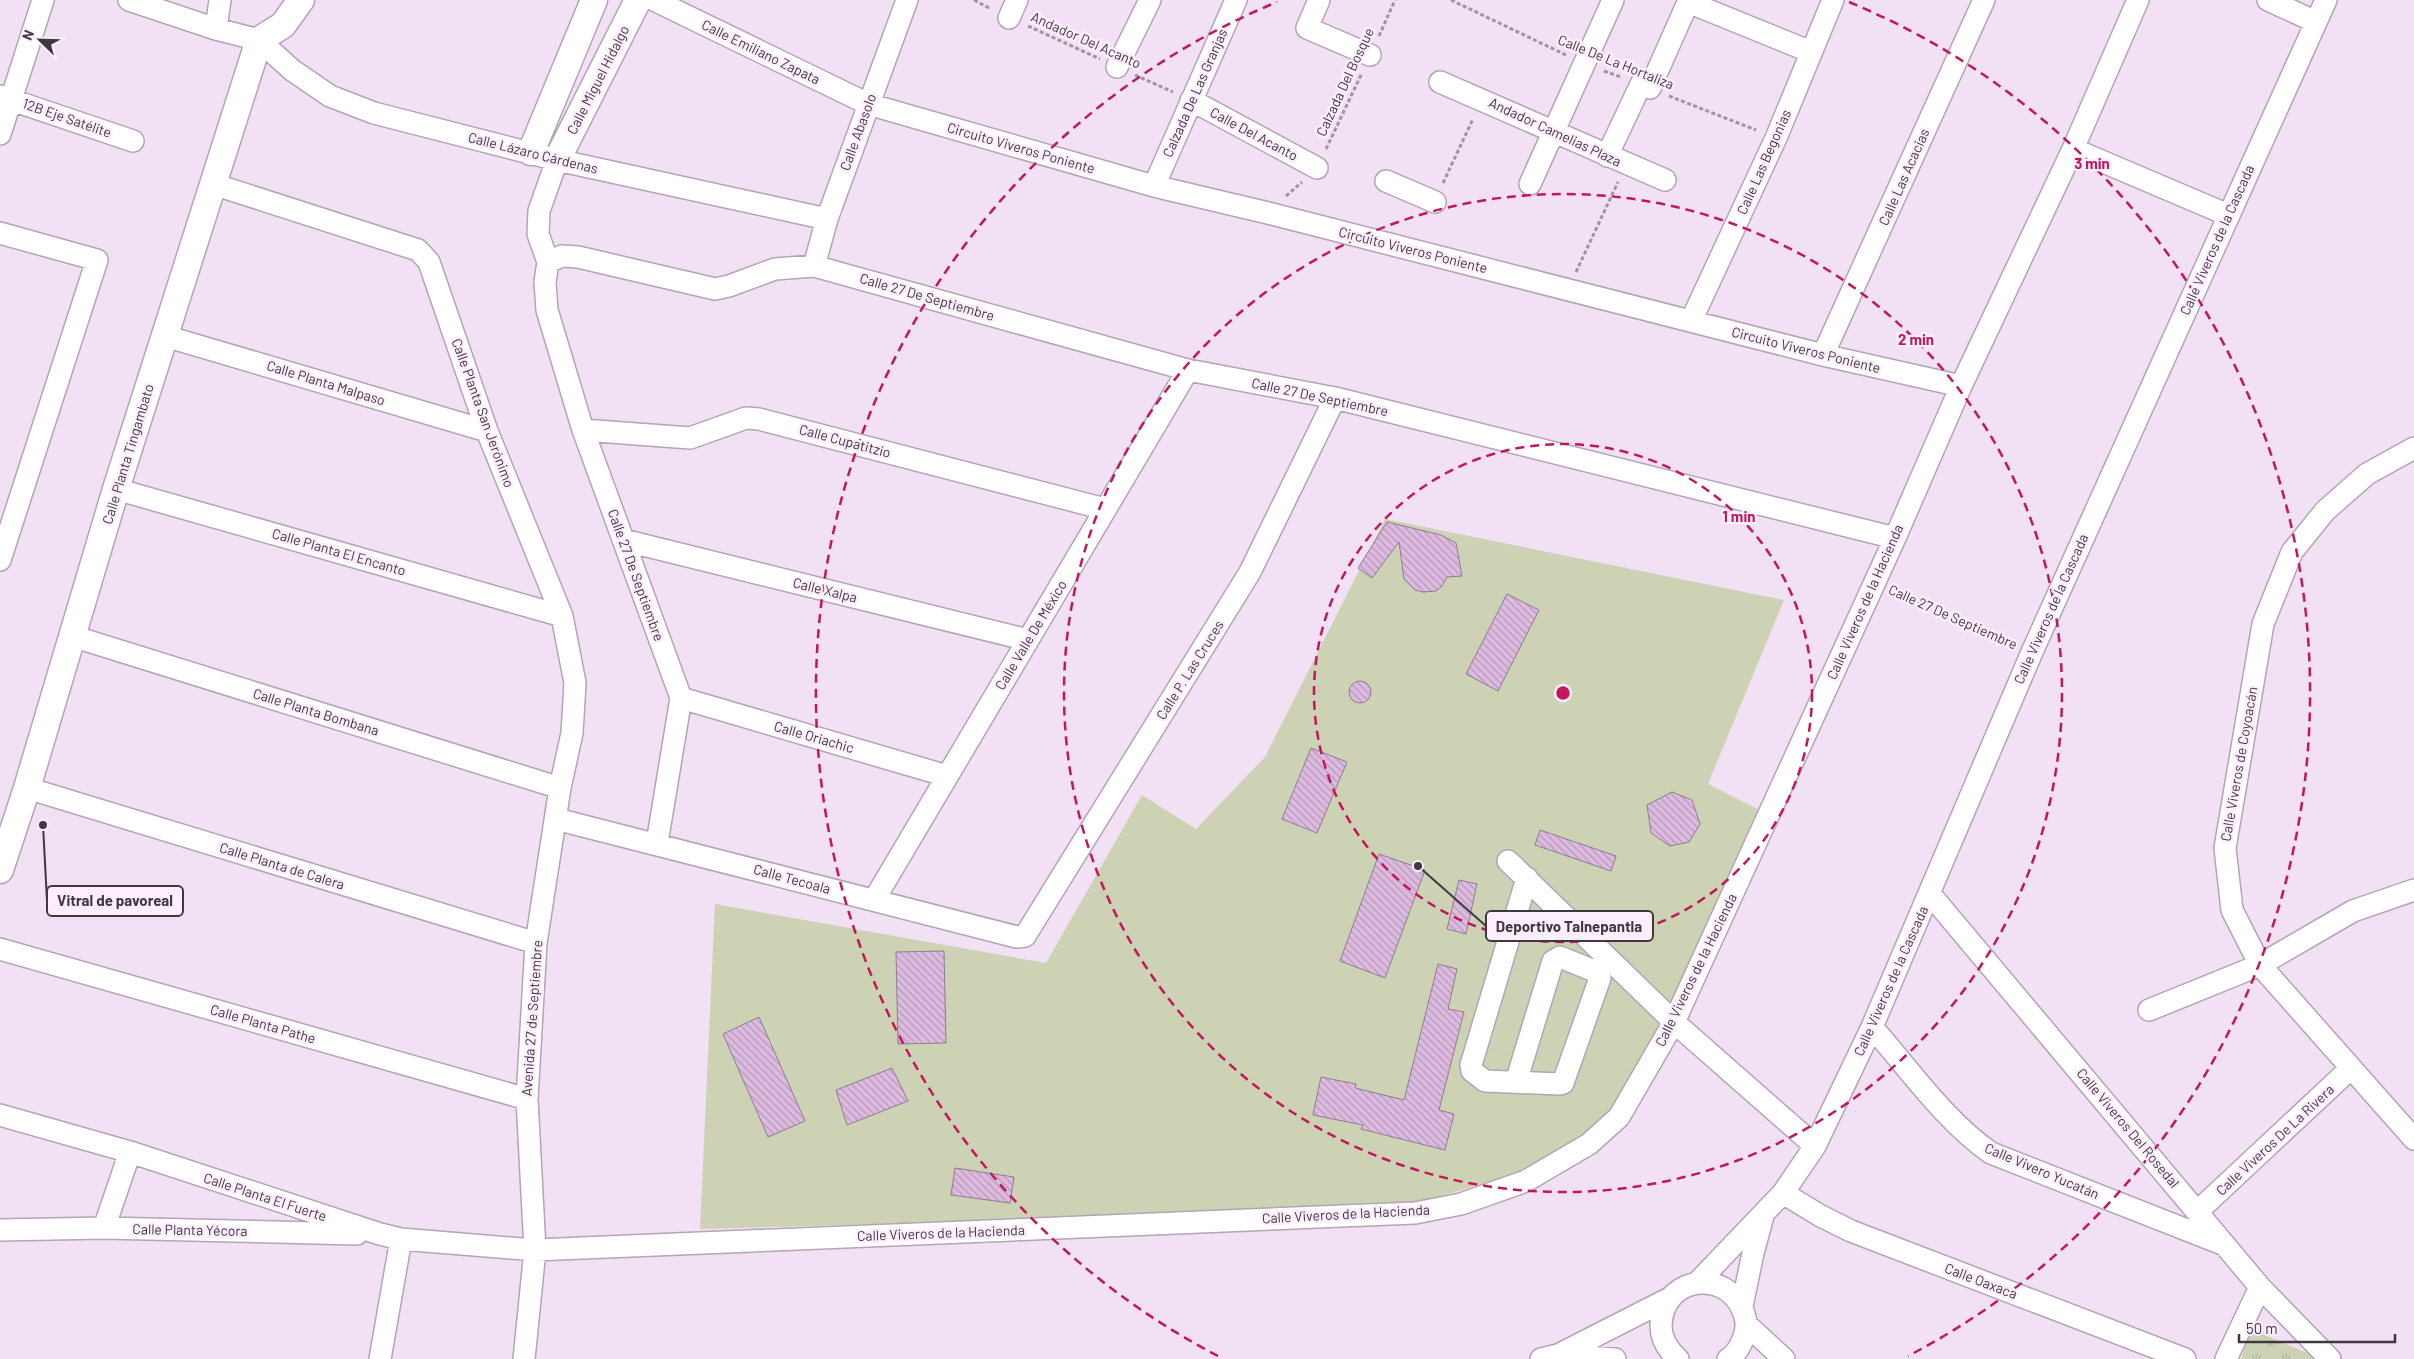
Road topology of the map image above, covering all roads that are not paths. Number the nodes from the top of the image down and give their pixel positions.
1 (42, 0) edge
2 (129, 0) edge
3 (220, 0) edge
4 (301, 0) edge
5 (594, 0) edge
6 (638, 0) edge
7 (654, 0) edge
8 (906, 0) edge
9 (1236, 0) edge
10 (1319, 0) edge
11 (1614, 0) edge
12 (1833, 0) edge
13 (1984, 0) edge
14 (2138, 0) edge
15 (2268, 0) edge
16 (2326, 0) edge
17 (1147, 1) edge
18 (1689, 1) edge
19 (2316, 22) junction
20 (216, 29) junction
21 (259, 40) junction
22 (1811, 52) junction
23 (1370, 55) road end
24 (1117, 67) road end
25 (1440, 82) dead end
26 (5, 97) edge
27 (1190, 100) junction
28 (868, 104) junction
29 (1554, 133) junction
30 (0, 134) edge
31 (133, 141) dead end
32 (2073, 149) junction
33 (531, 152) junction
34 (1607, 156) junction
35 (557, 160) junction
36 (1317, 168) road end
37 (1386, 180) dead end
38 (1665, 180) dead end
39 (213, 184) junction
40 (1530, 184) dead end
41 (1154, 186) junction
42 (1435, 202) road end
43 (2228, 215) junction
44 (826, 219) junction
45 (0, 233) edge
46 (548, 262) junction
47 (814, 266) junction
48 (1691, 322) junction
49 (165, 336) junction
50 (1823, 355) junction
51 (1188, 370) junction
52 (1961, 386) junction
53 (1335, 398) junction
54 (583, 430) junction
55 (487, 431) junction
56 (2414, 448) edge
57 (116, 489) junction
58 (1106, 509) junction
59 (1895, 538) junction
60 (623, 540) junction
61 (0, 560) edge
62 (562, 616) junction
63 (72, 636) junction
64 (1028, 640) junction
65 (681, 698) junction
66 (947, 776) junction
67 (27, 788) junction
68 (560, 788) junction
69 (556, 819) junction
70 (657, 843) junction
71 (1508, 860) dead end
72 (0, 870) edge
73 (1527, 878) junction
74 (2414, 890) edge
75 (1930, 894) junction
76 (874, 900) junction
77 (1028, 934) joint
78 (536, 943) junction
79 (0, 949) edge
80 (2260, 965) junction
81 (2149, 1010) dead end
82 (1674, 1022) junction
83 (1872, 1028) junction
84 (2351, 1068) junction
85 (1516, 1082) junction
86 (527, 1099) junction
87 (0, 1115) edge
88 (2414, 1139) edge
89 (1816, 1146) junction
90 (130, 1152) junction
91 (1783, 1193) junction
92 (1765, 1211) junction
93 (2198, 1211) junction
94 (104, 1228) junction
95 (0, 1230) edge
96 (380, 1234) junction
97 (401, 1239) junction
98 (2225, 1245) junction
99 (535, 1250) junction
100 (1697, 1283) junction
101 (2260, 1286) junction
102 (1670, 1298) junction
103 (1744, 1315) junction
104 (1549, 1357) edge
105 (380, 1359) edge
106 (524, 1359) edge
107 (1615, 1359) edge
108 (1678, 1359) edge
109 (1728, 1359) edge
110 (1784, 1359) edge
111 (2184, 1359) edge
112 (2226, 1359) edge
113 (2330, 1359) edge

1 - 26 street
2 - 20 street
3 - 20 street
4 - 21 main road
5 - 33 main road
6 - 35 main road, Calle Miguel Hidalgo
7 - 28 street, Calle Emiliano Zapata
8 - 28 street, Calle Abasolo
9 - 27 street, Calzada De Las Granjas
10 - 23 street
11 - 29 street
12 - 22 street, Calle Las Begonias
13 - 50 street, Calle Las Acacias
14 - 32 street, Calle Viveros de la Hacienda
15 - 19 street
16 - 19 street, Calle Viveros de la Cascada
17 - 24 street
18 - 22 street
18 - 34 street
19 - 43 street, Calle Viveros de la Cascada
20 - 21 street
21 - 33 street, Calle Lázaro Cárdenas
21 - 39 main road, Calle Planta Tingambato
22 - 48 street, Calle Las Begonias
25 - 29 street, Andador Camelias Plaza
26 - 30 street
26 - 31 street, 12B Eje Satélite
27 - 36 street, Calle Del Acanto
27 - 41 street, Calzada De Las Granjas
28 - 41 street, Circuito Viveros Poniente
28 - 44 street, Calle Abasolo
29 - 34 street, Andador Camelias Plaza
29 - 40 street
32 - 43 street
32 - 52 street, Calle Viveros de la Hacienda
33 - 35 street, Calle Lázaro Cárdenas
34 - 38 street, Andador Camelias Plaza
35 - 44 street, Calle Lázaro Cárdenas
35 - 46 street
37 - 42 street
39 - 49 main road, Calle Planta Tingambato
39 - 55 street, Calle Planta San Jerónimo
41 - 48 street, Circuito Viveros Poniente
43 - 75 street, Calle Viveros de la Cascada
44 - 47 street, Calle Abasolo
45 - 61 street
46 - 47 street, Calle 27 De Septiembre
46 - 54 street, Calle 27 De Septiembre
47 - 51 street, Calle 27 De Septiembre
48 - 50 street, Circuito Viveros Poniente
49 - 55 street, Calle Planta Malpaso
49 - 57 main road, Calle Planta Tingambato
50 - 52 street, Circuito Viveros Poniente
51 - 53 street, Calle 27 De Septiembre
51 - 58 street, Calle Valle De México
52 - 59 street, Calle Viveros de la Hacienda
53 - 59 street, Calle 27 De Septiembre
53 - 77 street, Calle P. Las Cruces
54 - 58 street, Calle Cupatitzio
54 - 60 street, Calle 27 De Septiembre
55 - 62 street, Calle Planta San Jerónimo
56 - 80 street, Calle Viveros de Coyoacán
57 - 62 street, Calle Planta El Encanto
57 - 63 main road, Calle Planta Tingambato
58 - 64 street, Calle Valle De México
59 - 82 street, Calle Viveros de la Hacienda
60 - 64 street, Calle Xalpa
60 - 65 street, Calle 27 De Septiembre
62 - 68 street, Calle Planta San Jerónimo
63 - 67 main road, Calle Planta Tingambato
63 - 68 street, Calle Planta Bombana
64 - 66 street, Calle Valle De México
65 - 66 street, Calle Oriachic
65 - 70 street, Calle 27 De Septiembre
66 - 76 street, Calle Valle De México
67 - 72 main road, Calle Planta Tingambato
67 - 78 street, Calle Planta de Calera
68 - 69 street, Avenida 27 de Septiembre
69 - 70 street, Calle Tecoala
69 - 78 street, Avenida 27 de Septiembre
70 - 76 street, Calle Tecoala
71 - 73 street
73 - 82 street
73 - 85 street
74 - 80 street
75 - 83 street, Calle Viveros de la Cascada
75 - 93 street, Calle Viveros Del Rosedal
76 - 77 street, Calle Tecoala
78 - 86 street, Avenida 27 de Septiembre
79 - 86 street, Calle Planta Pathe
80 - 81 street
80 - 84 street, Calle Viveros de Coyoacán
82 - 89 street
82 - 99 street, Calle Viveros de la Hacienda
83 - 89 street, Calle Viveros de la Cascada
83 - 98 street, Calle Vivero Yucatán
84 - 88 street, Calle Viveros de Coyoacán
84 - 93 street, Calle Viveros De La Rivera
85 - 85 street
86 - 99 street, Avenida 27 de Septiembre
87 - 90 street, Calle Planta El Fuerte
89 - 91 street, Calle Viveros de la Cascada
90 - 94 street
90 - 96 street, Calle Planta El Fuerte
91 - 92 street, Calle Viveros de la Cascada
91 - 111 street, Calle Oaxaca
92 - 100 street, Calle Viveros de la Cascada
92 - 103 street, Calle Viveros de la Cascada
93 - 98 street, Calle Viveros Del Rosedal
94 - 95 street, Calle Planta Yécora
94 - 96 street, Calle Planta Yécora
96 - 97 street, Calle Planta El Fuerte
97 - 99 street, Calle Planta El Fuerte
97 - 105 street
98 - 101 street, Calle Viveros Del Rosedal
99 - 106 street, Avenida 27 de Septiembre
100 - 102 street
100 - 103 street
101 - 112 street
101 - 113 street, Calle Viveros Del Rosedal
102 - 104 street
102 - 108 street
103 - 109 street, Calle Viveros de la Cascada
103 - 110 street
104 - 107 street

